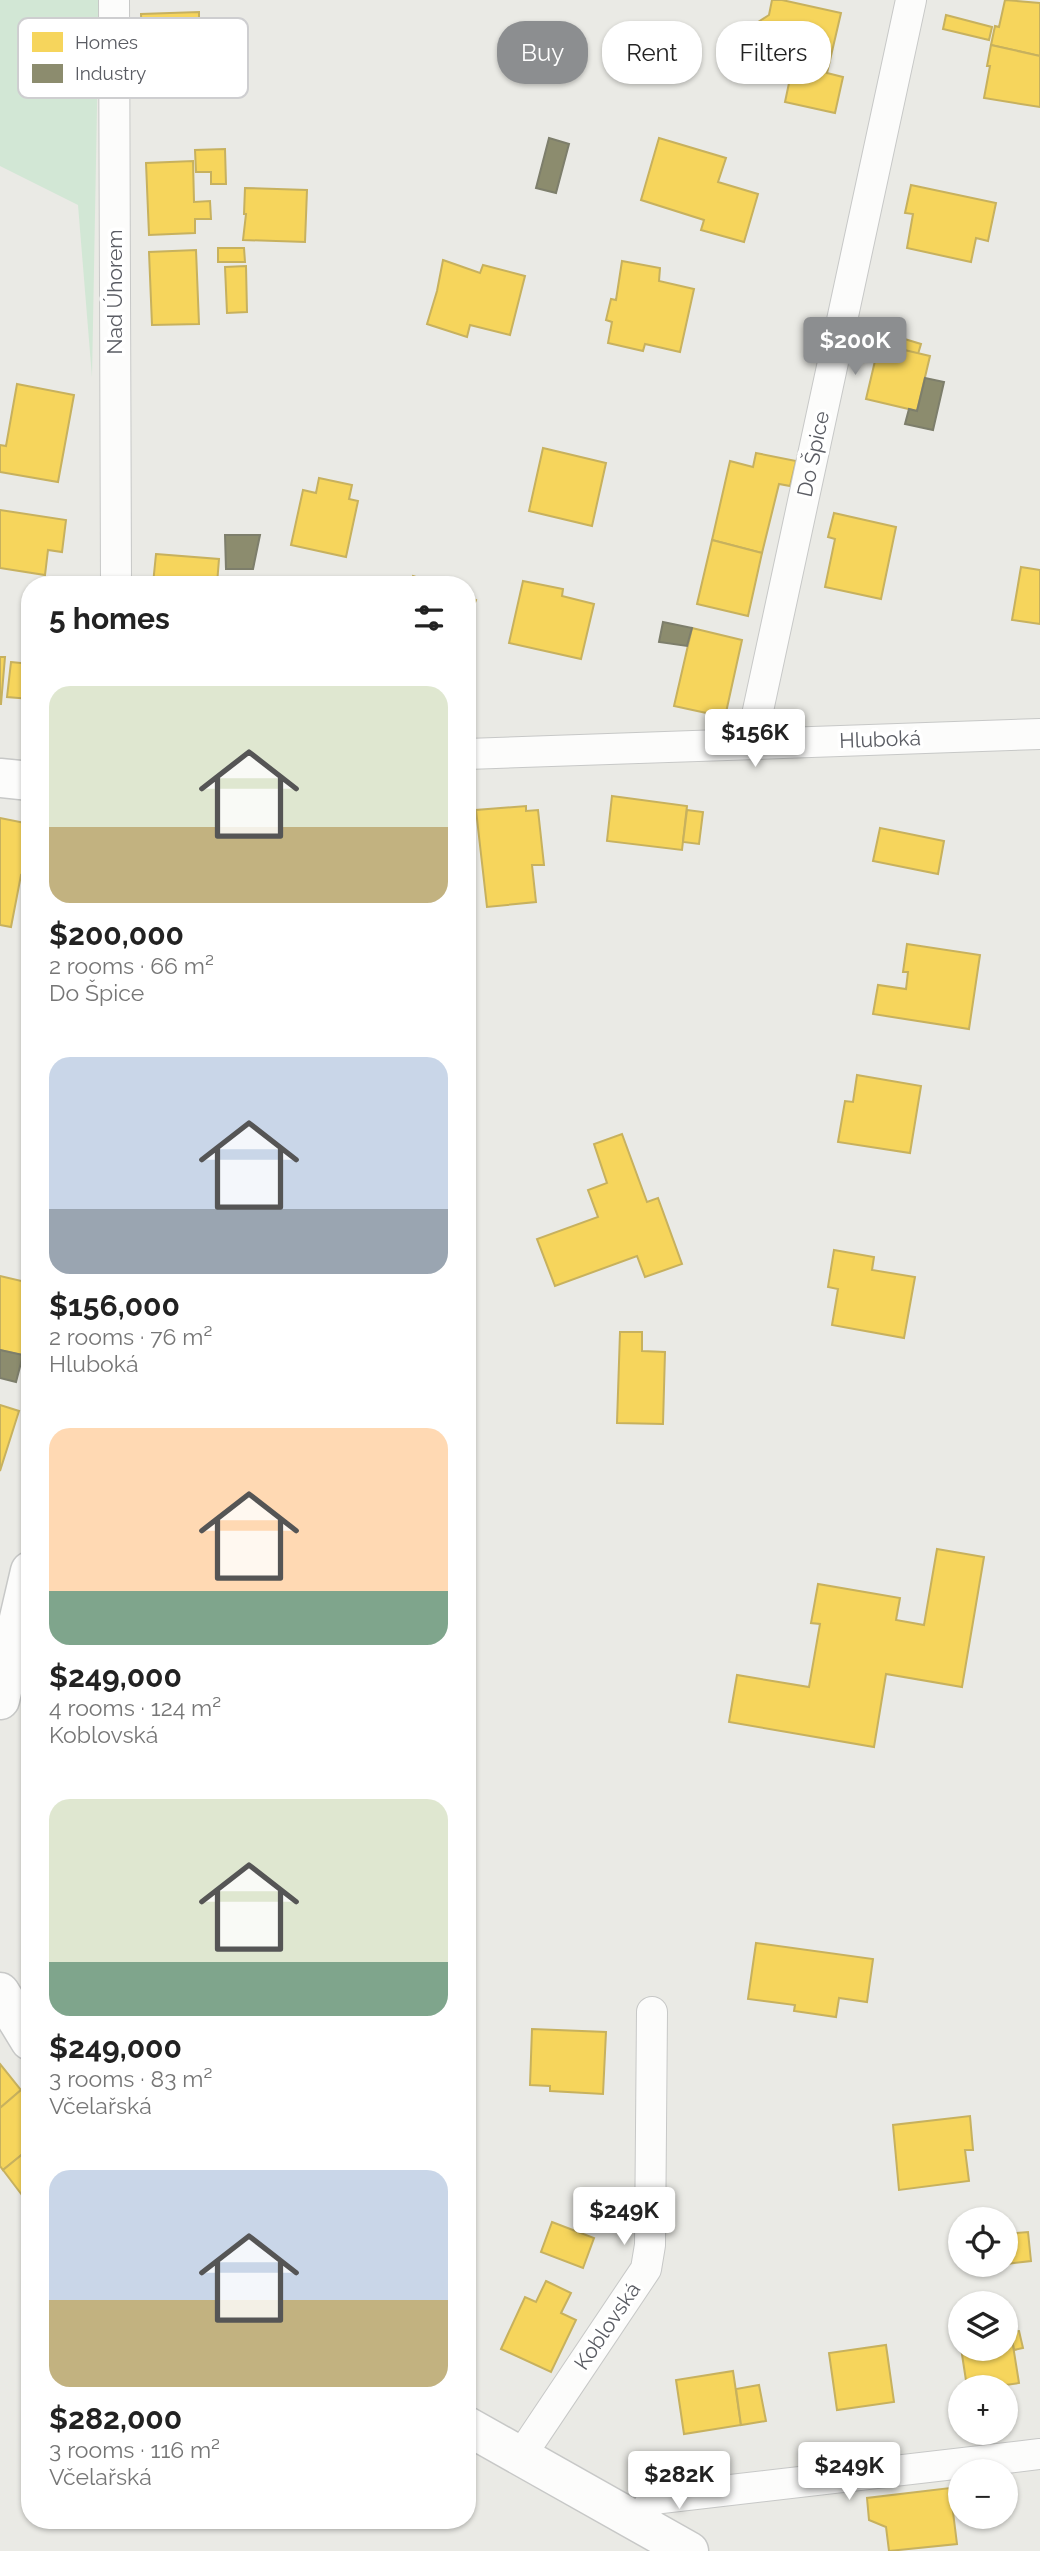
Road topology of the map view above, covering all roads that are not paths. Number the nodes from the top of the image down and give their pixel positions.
1 (114, 0) edge
2 (911, 0) edge
3 (114, 18) edge
4 (114, 98) edge
5 (116, 576) edge
6 (1040, 734) edge
7 (751, 743) junction
8 (476, 754) edge
9 (0, 778) edge
10 (21, 780) edge
11 (21, 1610) edge
12 (0, 1700) edge
13 (0, 1992) edge
14 (652, 2012) dead end
15 (21, 2026) edge
16 (476, 2431) edge
17 (1040, 2454) edge
18 (520, 2457) junction
19 (639, 2521) junction
20 (689, 2551) edge

1 - 3 street, Nad Úhorem
2 - 7 street, Do Špice
4 - 5 street, Nad Úhorem
6 - 7 street, Hluboká
7 - 8 street, Hluboká
9 - 10 street
11 - 12 street
13 - 15 street
14 - 18 street, Koblovská
16 - 18 street
17 - 19 street
18 - 19 street
19 - 20 street

